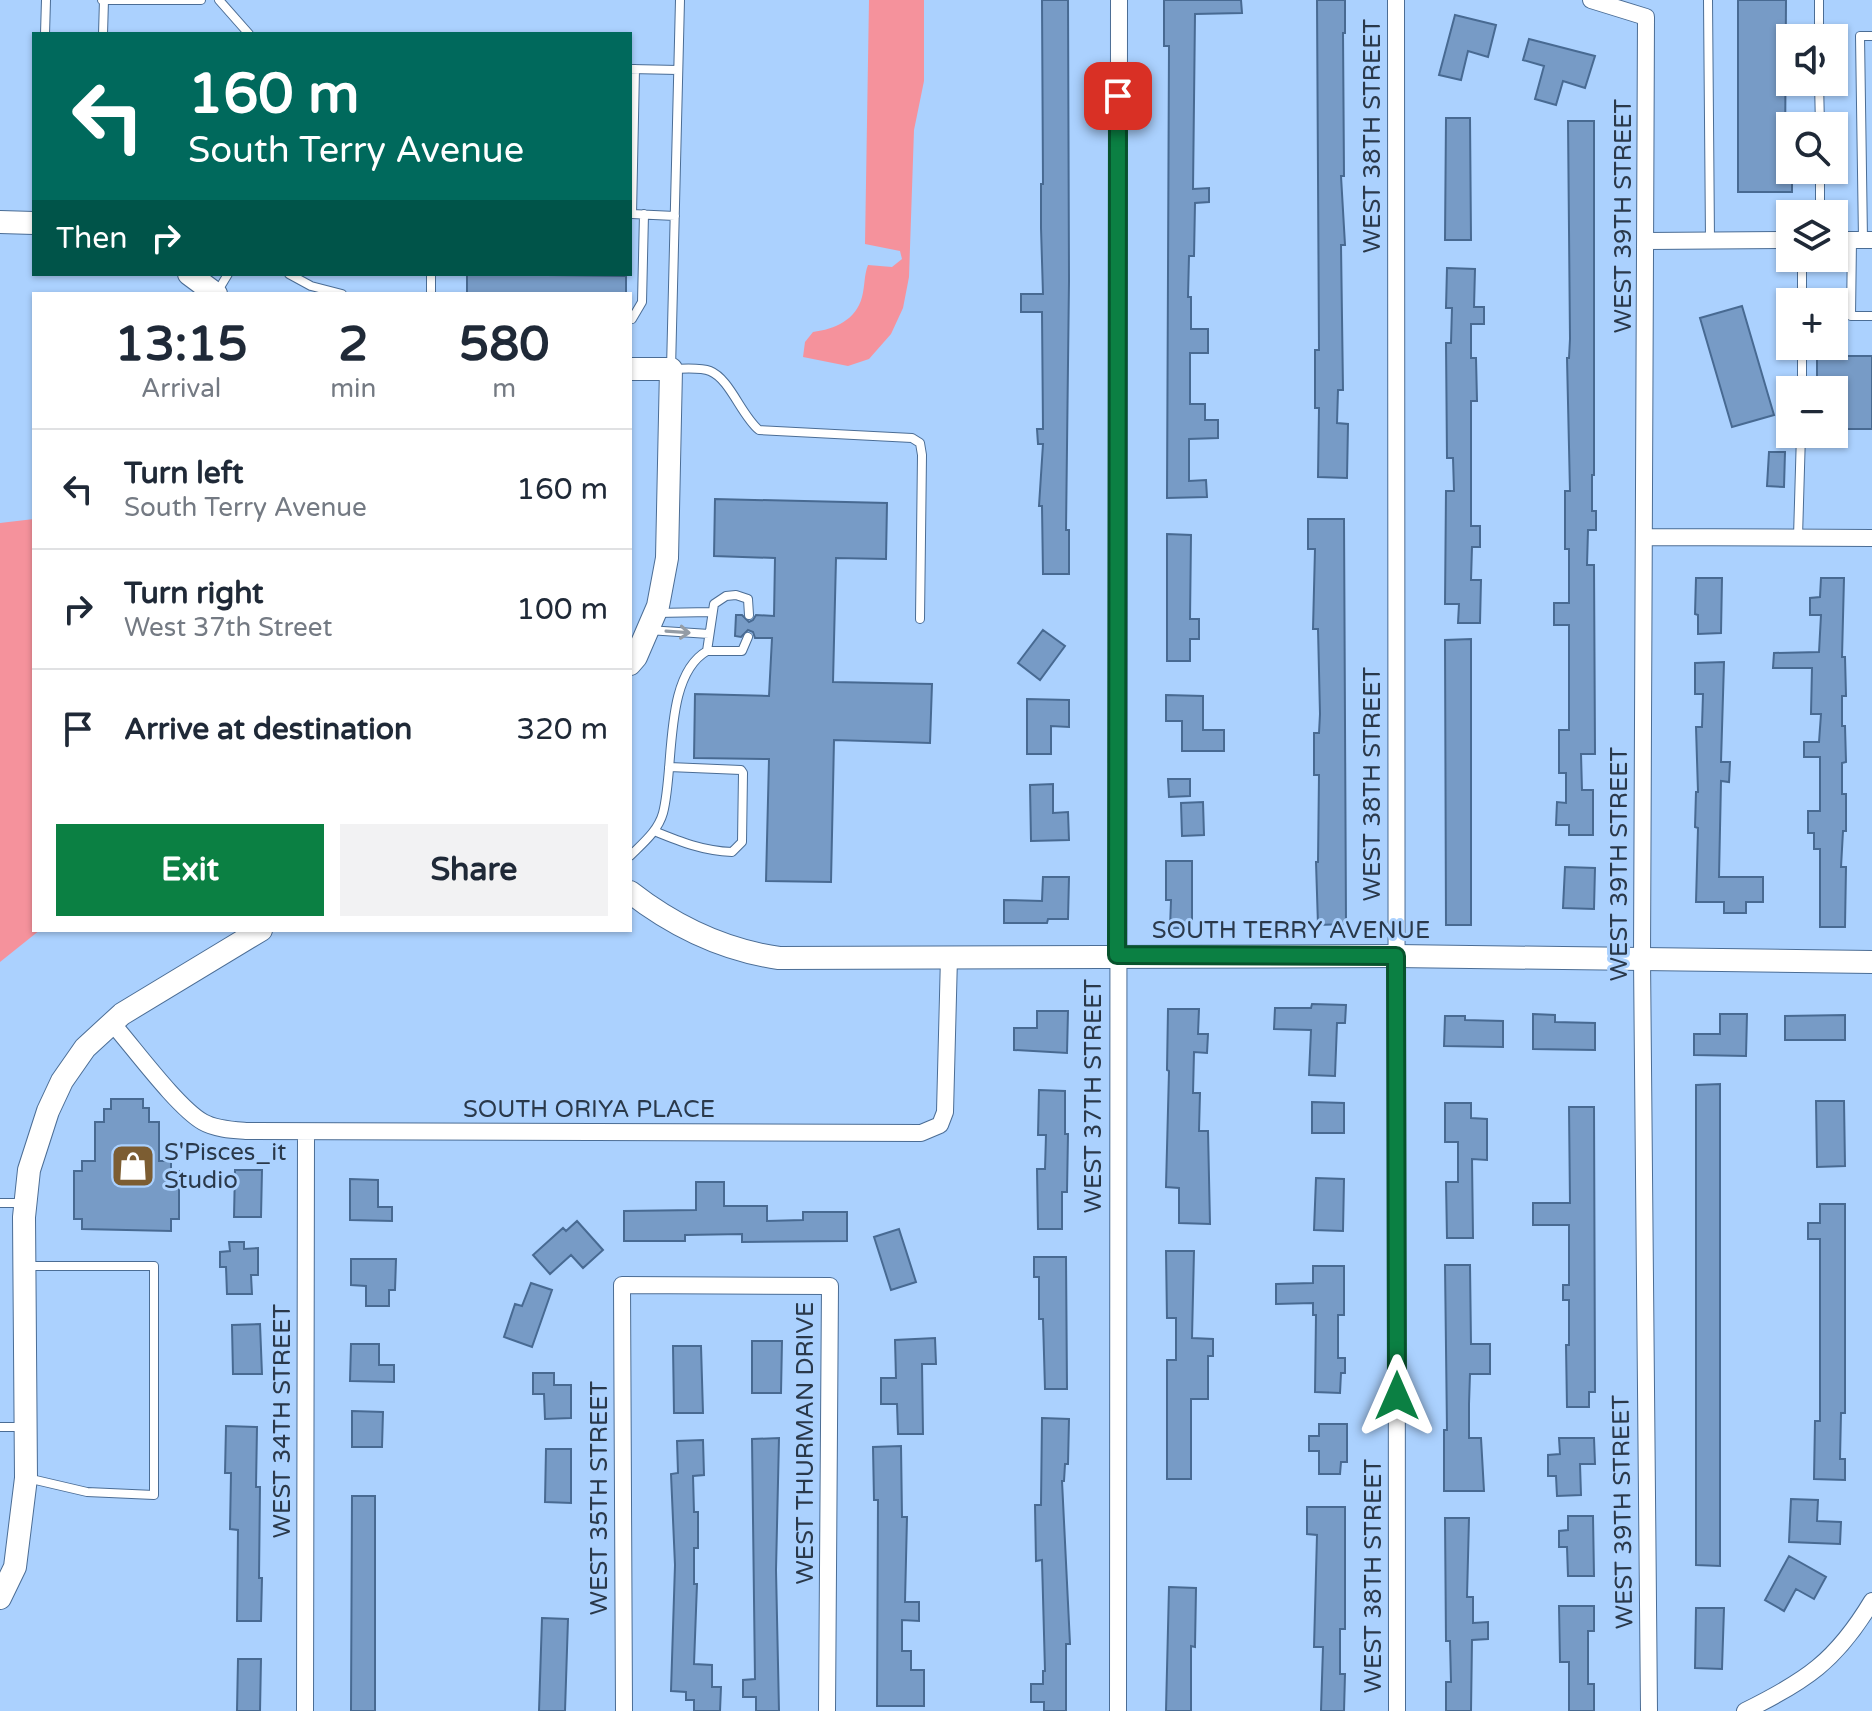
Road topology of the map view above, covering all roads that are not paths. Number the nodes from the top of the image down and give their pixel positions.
1 (46, 0) edge
2 (103, 0) edge
3 (201, 0) edge
4 (219, 0) edge
5 (680, 0) edge
6 (1119, 0) edge
7 (1396, 0) edge
8 (1591, 0) edge
9 (1708, 0) edge
10 (1819, 0) edge
11 (1819, 24) edge
12 (45, 32) edge
13 (103, 32) edge
14 (247, 32) edge
15 (1872, 36) edge
16 (632, 69) edge
17 (678, 70) junction
18 (1867, 178) edge
19 (644, 214) junction
20 (675, 216) junction
21 (0, 222) edge
22 (32, 223) edge
23 (1710, 240) junction
24 (1776, 240) edge
25 (1862, 240) edge
26 (1647, 241) junction
27 (192, 276) edge
28 (294, 276) edge
29 (213, 292) edge
30 (334, 292) edge
31 (1872, 316) edge
32 (632, 319) dead end
33 (632, 369) edge
34 (671, 369) junction
35 (1801, 448) edge
36 (1646, 537) junction
37 (1798, 538) junction
38 (1872, 538) edge
39 (711, 612) junction
40 (749, 615) dead end
41 (920, 619) dead end
42 (651, 621) junction
43 (709, 634) junction
44 (748, 637) dead end
45 (707, 651) junction
46 (632, 660) edge
47 (669, 767) junction
48 (654, 831) junction
49 (632, 854) edge
50 (632, 893) edge
51 (258, 932) edge
52 (1117, 955) junction
53 (1396, 956) junction
54 (949, 957) junction
55 (1642, 959) junction
56 (1872, 962) edge
57 (112, 1023) junction
58 (306, 1132) junction
59 (0, 1203) edge
60 (26, 1203) junction
61 (25, 1266) junction
62 (622, 1285) joint
63 (0, 1427) edge
64 (25, 1427) junction
65 (26, 1478) junction
66 (0, 1598) edge
67 (1872, 1601) edge
68 (305, 1711) edge
69 (624, 1711) edge
70 (827, 1711) edge
71 (1118, 1711) edge
72 (1397, 1711) edge
73 (1649, 1711) edge
74 (1745, 1711) edge

1 - 12 lane
2 - 3 lane
2 - 13 lane
4 - 14 lane
5 - 17 lane
6 - 52 street, WEST 37TH STREET
7 - 53 street, WEST 38TH STREET
8 - 26 street, WEST 39TH STREET
9 - 23 lane
10 - 11 lane
15 - 18 lane
16 - 17 lane
16 - 19 lane
17 - 20 lane
18 - 25 lane
19 - 20 lane
19 - 32 lane
20 - 34 lane
21 - 22 street
23 - 24 street
23 - 26 street
25 - 31 lane
26 - 36 street, WEST 39TH STREET
27 - 29 street
28 - 30 lane
33 - 34 street
34 - 41 lane
34 - 42 street
35 - 37 lane
36 - 37 street
36 - 55 street, WEST 39TH STREET
37 - 38 street
39 - 40 lane
39 - 42 lane
39 - 43 lane
42 -> 43 lane
42 - 46 street
43 - 45 lane
44 - 45 lane
45 - 47 lane
47 - 48 lane
47 - 48 lane
48 - 49 lane
50 - 54 street, SOUTH TERRY AVENUE
51 - 57 street
52 - 53 street, SOUTH TERRY AVENUE
52 - 54 street, SOUTH TERRY AVENUE
52 - 71 street, WEST 37TH STREET
53 - 55 street, SOUTH TERRY AVENUE
53 - 72 street, WEST 38TH STREET
54 - 58 street, SOUTH ORIYA PLACE
55 - 56 street, SOUTH TERRY AVENUE
55 - 73 street, WEST 39TH STREET
57 - 58 street, SOUTH ORIYA PLACE
57 - 60 street
58 - 68 street, WEST 34TH STREET
59 - 60 lane
60 - 61 street
61 - 64 street
61 - 65 lane
62 - 69 street, WEST 35TH STREET
62 - 70 street, WEST THURMAN DRIVE
63 - 64 lane
64 - 65 street
65 - 66 street
67 - 74 street

